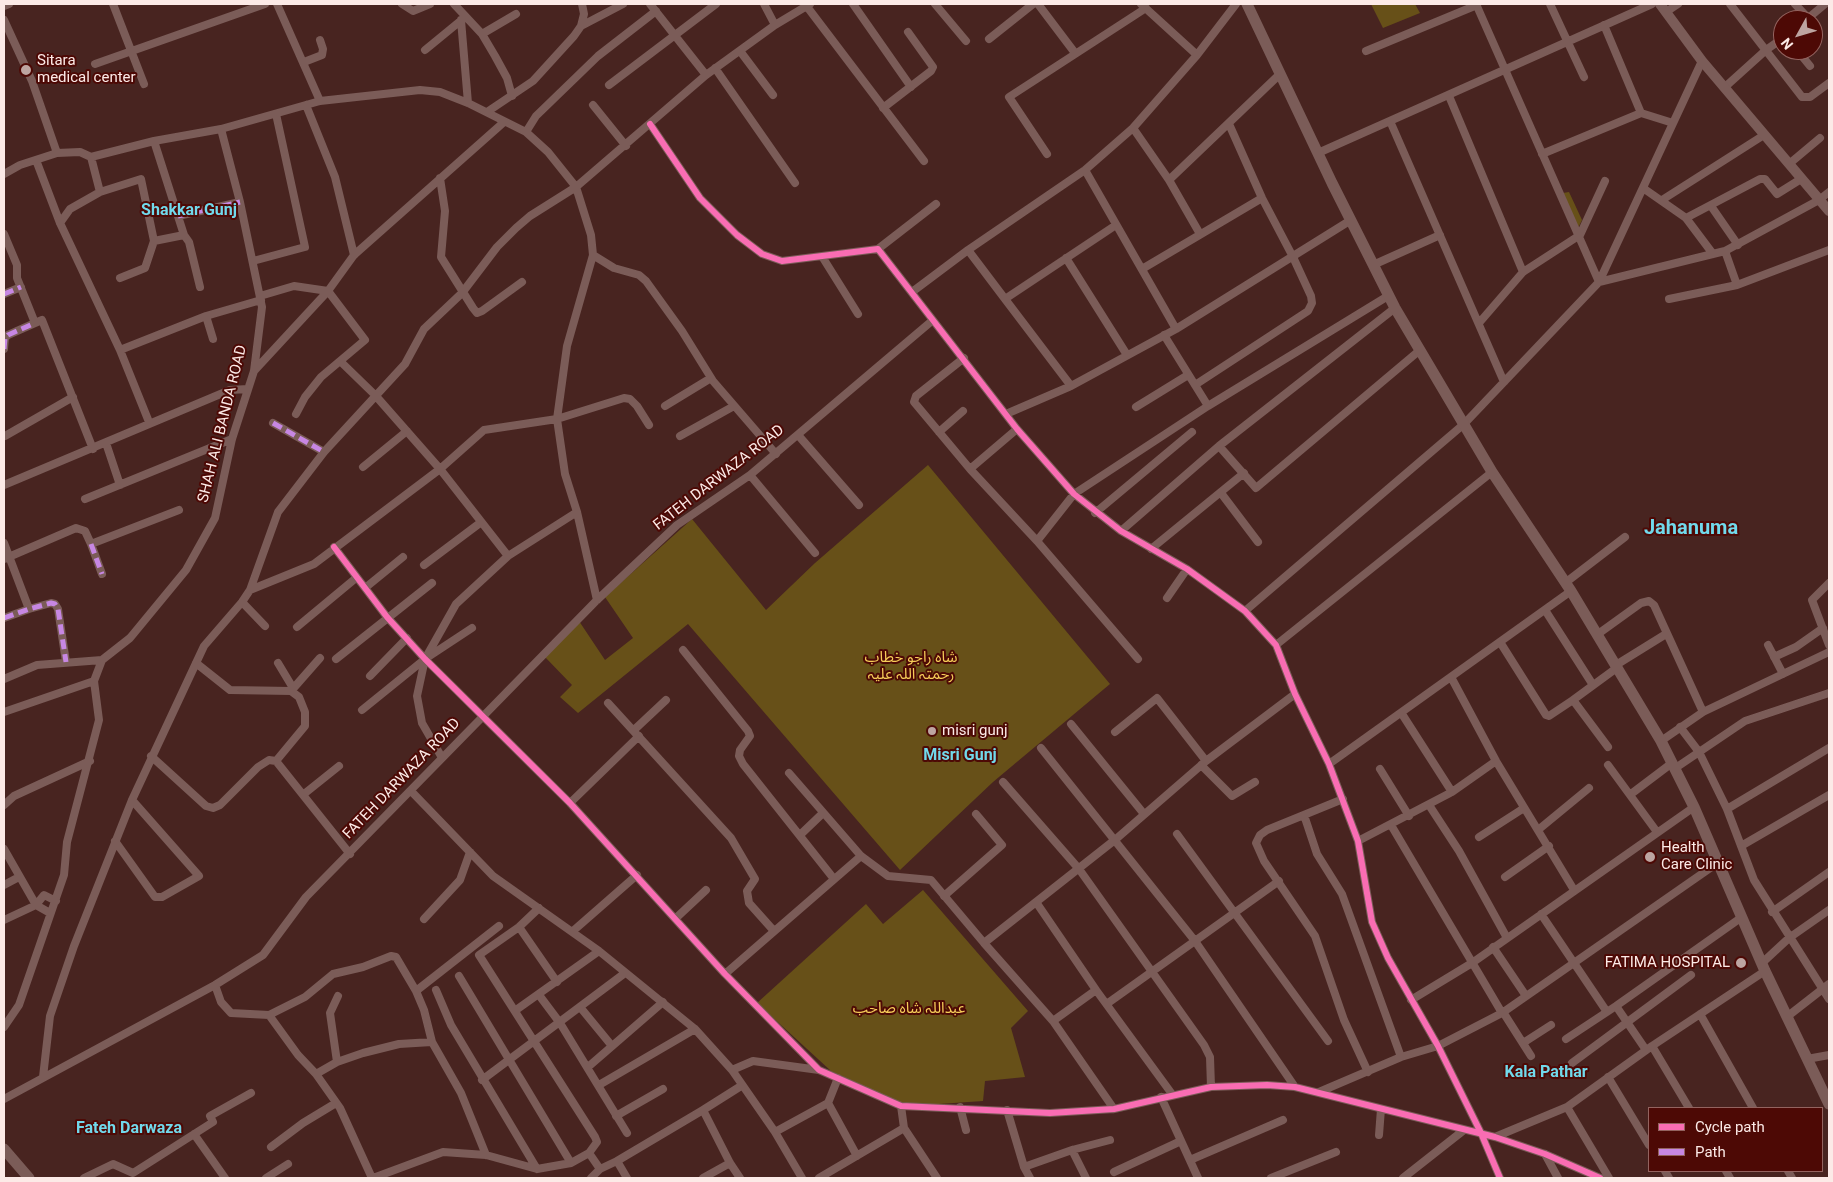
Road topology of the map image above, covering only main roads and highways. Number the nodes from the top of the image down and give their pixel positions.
1 (1247, 4) edge
2 (1829, 1104) edge
3 (4, 1149) edge
4 (29, 1178) edge

1 - 2 main road
3 - 4 main road

